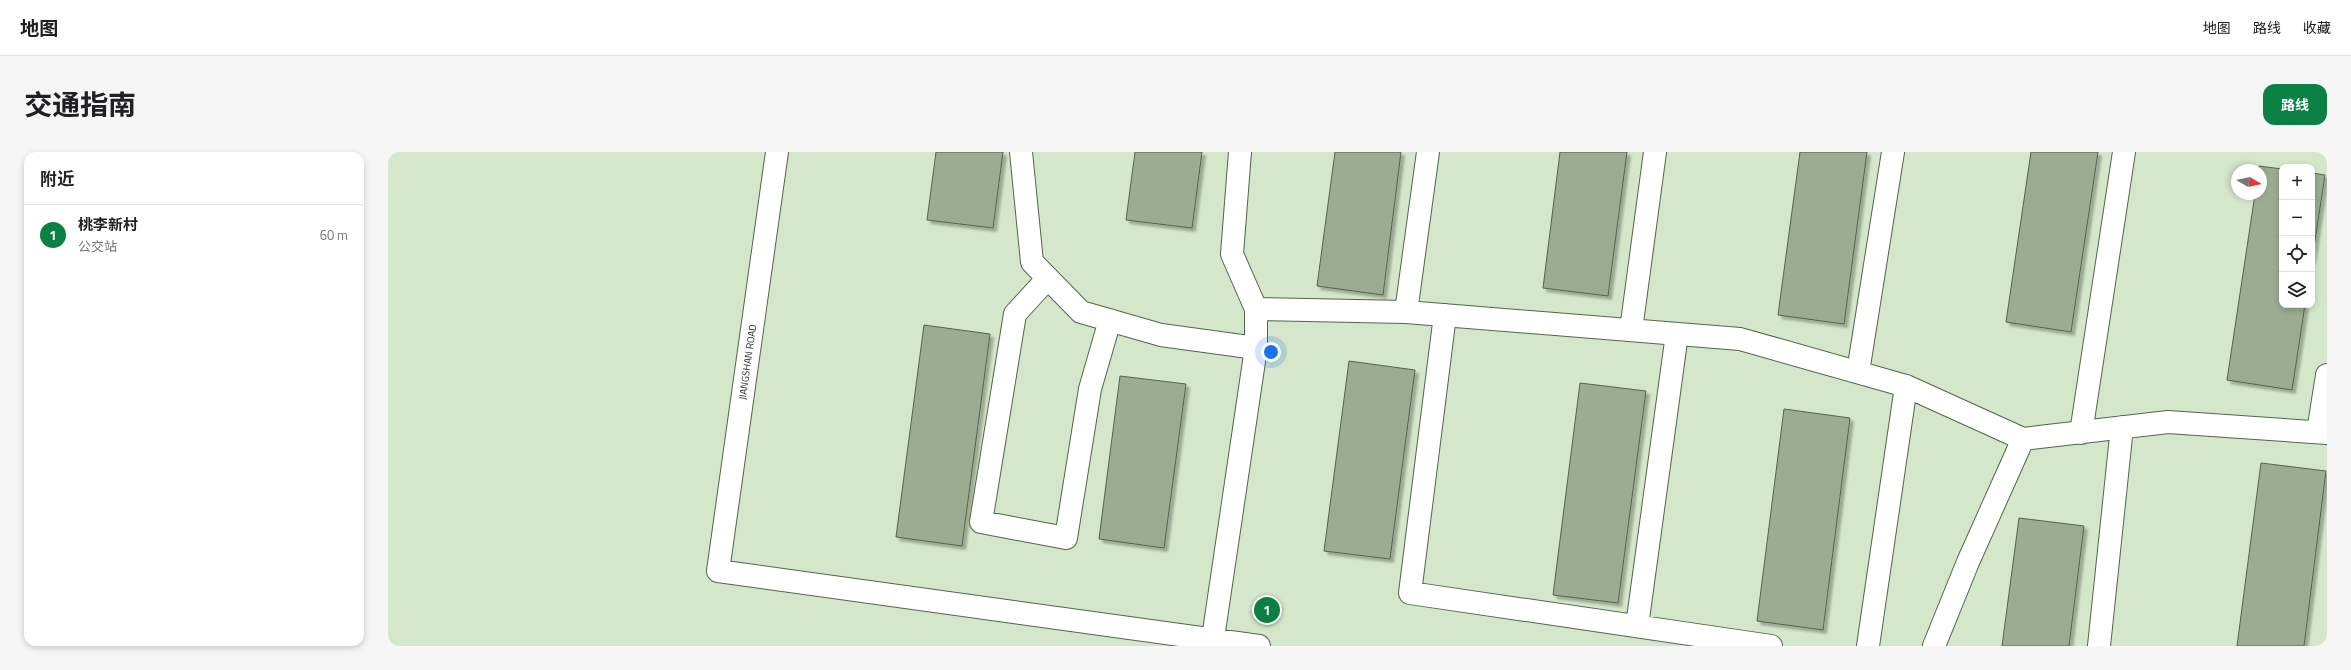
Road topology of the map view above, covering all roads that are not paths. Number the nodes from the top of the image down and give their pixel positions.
1 (777, 152) edge
2 (1021, 152) edge
3 (1240, 152) edge
4 (1428, 152) edge
5 (1655, 152) edge
6 (1893, 152) edge
7 (2124, 152) edge
8 (1048, 278) junction
9 (1256, 309) junction
10 (1406, 312) junction
11 (1445, 315) junction
12 (1110, 320) junction
13 (1631, 330) junction
14 (1677, 334) junction
15 (1256, 348) junction
16 (1858, 372) junction
17 (2327, 375) edge
18 (1906, 386) junction
19 (2122, 427) junction
20 (2081, 432) junction
21 (2322, 432) edge
22 (2023, 439) junction
23 (1637, 626) junction
24 (1213, 638) junction
25 (1258, 646) edge
26 (1771, 646) edge
27 (1868, 646) edge
28 (1934, 646) edge
29 (2099, 646) edge

1 - 24 street, JIANGSHAN ROAD
2 - 8 street
3 - 9 street
4 - 10 street
5 - 13 street
6 - 16 street
7 - 20 street
8 - 12 street
8 - 12 street
9 - 10 street
9 - 15 street
10 - 11 street
11 - 13 street
11 - 23 street
12 - 15 street
13 - 14 street
14 - 16 street
14 - 23 street
15 - 24 street
16 - 18 street
17 - 21 street
18 - 22 street
18 - 27 street
19 - 20 street
19 - 21 street
19 - 29 street
20 - 22 street
22 - 28 street
23 - 26 street
24 - 25 street

